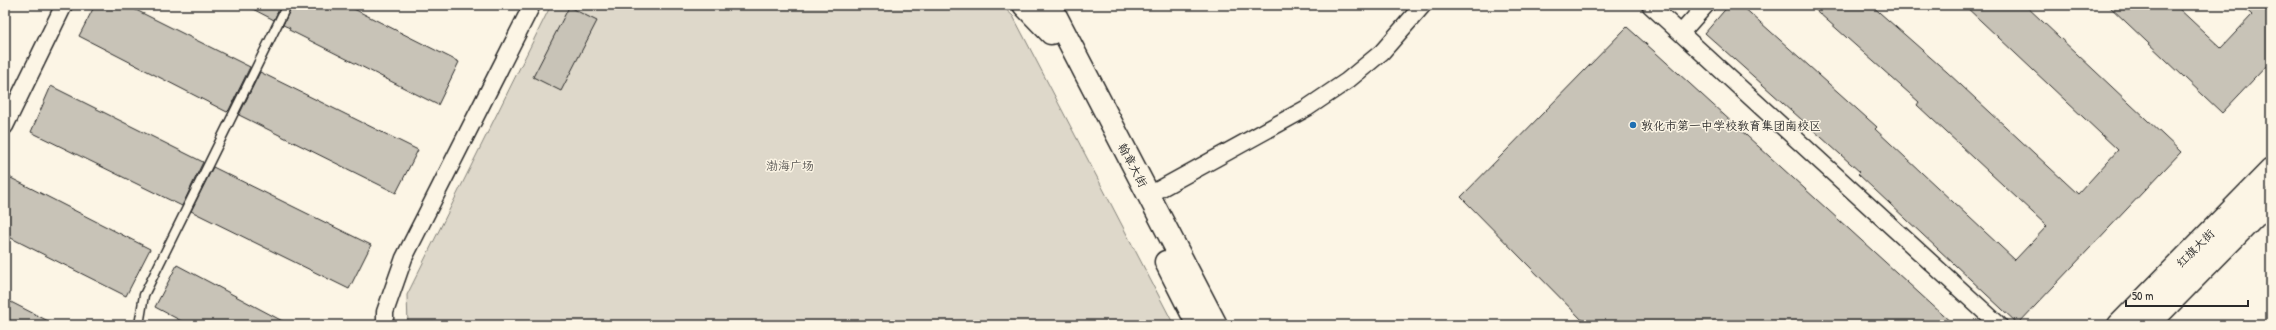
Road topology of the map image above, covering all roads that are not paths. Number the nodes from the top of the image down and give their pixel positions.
1 (64, 5) edge
2 (288, 5) edge
3 (532, 5) edge
4 (1024, 5) edge
5 (1038, 5) edge
6 (1050, 5) edge
7 (1423, 5) edge
8 (1650, 5) edge
9 (1706, 5) edge
10 (1052, 33) junction
11 (1680, 33) junction
12 (5, 126) edge
13 (2271, 170) edge
14 (1148, 195) junction
15 (2271, 200) edge
16 (139, 325) edge
17 (385, 325) edge
18 (1198, 325) edge
19 (1216, 325) edge
20 (1999, 325) edge
21 (2119, 325) edge
22 (2148, 325) edge

1 - 12 street
2 - 16 lane
3 - 17 street
4 - 10 main road
5 - 10 main road, 翰章大街
6 - 14 main road, 翰章大街
7 - 14 street
8 - 11 street
9 - 11 street
10 - 18 main road, 翰章大街
11 - 20 street
13 - 21 main road, 红旗大街
14 - 19 main road, 翰章大街
15 - 22 main road, 红旗大街

